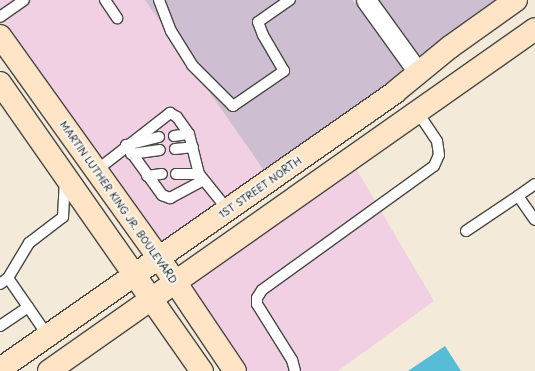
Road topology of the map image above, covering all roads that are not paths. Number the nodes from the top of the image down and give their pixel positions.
1 (24, 0) edge
2 (104, 0) edge
3 (159, 0) edge
4 (289, 0) edge
5 (366, 0) edge
6 (516, 0) edge
7 (0, 17) edge
8 (117, 18) dead end
9 (535, 29) edge
10 (0, 36) edge
11 (418, 72) junction
12 (0, 83) edge
13 (418, 111) junction
14 (189, 134) junction
15 (174, 136) dead end
16 (159, 137) dead end
17 (126, 145) junction
18 (192, 147) junction
19 (175, 148) dead end
20 (160, 150) dead end
21 (131, 154) junction
22 (97, 170) junction
23 (162, 174) dead end
24 (176, 174) dead end
25 (66, 175) junction
26 (147, 176) junction
27 (202, 177) junction
28 (535, 184) edge
29 (178, 186) dead end
30 (194, 186) junction
31 (518, 196) junction
32 (228, 210) junction
33 (535, 220) edge
34 (466, 232) dead end
35 (159, 258) junction
36 (136, 274) junction
37 (4, 281) edge
38 (176, 283) junction
39 (153, 298) junction
40 (28, 307) junction
41 (0, 326) edge
42 (48, 336) junction
43 (0, 369) edge
44 (49, 371) edge
45 (202, 371) edge
46 (235, 371) edge
47 (295, 371) edge

1 - 7 lane
2 - 8 lane
3 - 4 lane
5 - 11 street
6 - 11 main road, 1ST STREET NORTH
9 - 13 main road
10 - 22 main road, MARTIN LUTHER KING JR. BOULEVARD
11 - 32 main road, 1ST STREET NORTH
12 - 25 main road
13 - 38 main road
13 - 47 lane
14 - 15 lane
14 - 17 lane
14 - 18 lane
16 - 17 lane
17 - 21 lane
17 - 22 lane
18 - 19 lane
18 - 27 lane
20 - 21 lane
21 - 26 lane
22 - 35 main road, MARTIN LUTHER KING JR. BOULEVARD
23 - 26 lane
24 - 27 lane
25 - 36 main road
25 - 37 lane
26 - 30 lane
27 - 30 lane
27 - 32 lane
28 - 31 lane
29 - 30 lane
31 - 33 lane
31 - 34 lane
32 - 35 main road, 1ST STREET NORTH
35 - 36 main road, 1ST STREET NORTH
35 - 38 main road, MARTIN LUTHER KING JR. BOULEVARD
36 - 39 main road
36 - 42 main road, 1ST STREET NORTH
37 - 40 lane
38 - 39 main road
38 - 46 main road, MARTIN LUTHER KING JR. BOULEVARD
39 - 44 main road
39 - 45 main road
40 - 41 lane
40 - 42 lane
42 - 43 main road, 1ST STREET NORTH

